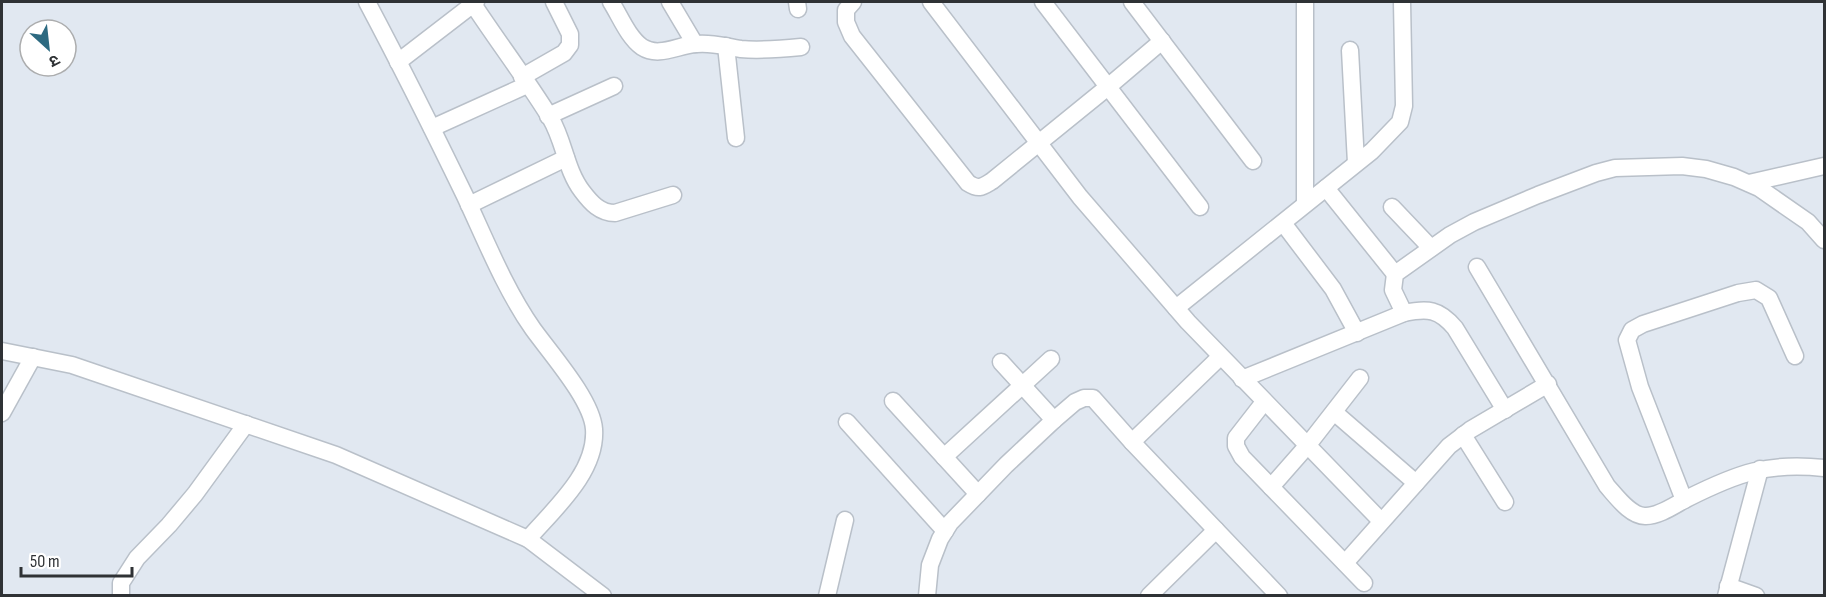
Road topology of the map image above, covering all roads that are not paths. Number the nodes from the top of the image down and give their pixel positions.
1 (367, 2) edge
2 (554, 2) edge
3 (611, 2) edge
4 (670, 2) edge
5 (853, 2) edge
6 (931, 2) edge
7 (1043, 2) edge
8 (1132, 2) edge
9 (1305, 2) edge
10 (1402, 2) edge
11 (474, 3) edge
12 (1161, 41) junction
13 (695, 44) junction
14 (726, 46) junction
15 (801, 47) dead end
16 (1350, 51) dead end
17 (399, 62) junction
18 (525, 81) junction
19 (614, 86) dead end
20 (1109, 86) junction
21 (548, 116) junction
22 (432, 128) junction
23 (736, 138) dead end
24 (1039, 143) junction
25 (566, 158) junction
26 (1253, 161) dead end
27 (1356, 163) junction
28 (1824, 166) edge
29 (1749, 183) junction
30 (1326, 188) junction
31 (673, 195) dead end
32 (1305, 204) junction
33 (469, 205) junction
34 (1200, 207) dead end
35 (1392, 207) dead end
36 (1283, 223) junction
37 (1824, 240) edge
38 (1431, 248) junction
39 (1477, 267) dead end
40 (1395, 274) junction
41 (1176, 308) junction
42 (1404, 313) junction
43 (1357, 333) junction
44 (2, 351) edge
45 (1795, 356) dead end
46 (33, 357) junction
47 (1220, 357) junction
48 (1051, 359) dead end
49 (1001, 362) dead end
50 (1360, 378) dead end
51 (1242, 380) junction
52 (1022, 384) junction
53 (1548, 384) junction
54 (893, 401) dead end
55 (1263, 402) junction
56 (1505, 410) junction
57 (2, 412) edge
58 (1334, 412) junction
59 (1054, 420) junction
60 (847, 422) dead end
61 (246, 424) junction
62 (1463, 435) junction
63 (1132, 442) junction
64 (1306, 446) junction
65 (944, 457) junction
66 (1824, 468) edge
67 (1760, 469) junction
68 (1416, 483) junction
69 (1271, 487) junction
70 (978, 494) junction
71 (1684, 500) junction
72 (1505, 502) dead end
73 (845, 520) dead end
74 (1381, 521) junction
75 (1216, 530) junction
76 (945, 531) junction
77 (528, 539) junction
78 (1345, 563) junction
79 (1364, 583) dead end
80 (1727, 591) edge
81 (121, 596) edge
82 (603, 596) edge
83 (827, 596) edge
84 (927, 596) edge
85 (1149, 596) edge
86 (1279, 596) edge
87 (1756, 596) edge

1 - 17 street
2 - 18 street
3 - 13 street
4 - 13 street
5 - 24 street
6 - 24 street
7 - 20 street
8 - 12 street
9 - 32 street
10 - 27 street
11 - 17 street
11 - 18 street
12 - 20 street
12 - 26 street
13 - 14 street
14 - 15 street
14 - 23 street
16 - 27 street
17 - 22 street
18 - 21 street
18 - 22 street
19 - 21 street
20 - 24 street
20 - 34 street
21 - 25 street
22 - 33 street
24 - 41 street
25 - 31 street
25 - 33 street
27 - 30 street
28 - 29 street
29 - 37 street
29 - 38 street
30 - 32 street
30 - 40 street
32 - 36 street
33 - 77 street
35 - 38 street
36 - 41 street
36 - 43 street
38 - 40 street
39 - 53 street
40 - 42 street
41 - 47 street
42 - 43 street
42 - 56 street
43 - 51 street
44 - 46 street
45 - 71 street
46 - 57 street
46 - 61 street
47 - 51 street
47 - 63 street
48 - 52 street
49 - 52 street
50 - 58 street
51 - 55 street
52 - 59 street
52 - 65 street
53 - 56 street
53 - 71 street
54 - 65 street
55 - 64 street
55 - 69 street
56 - 62 street
58 - 64 street
58 - 68 street
59 - 63 street
59 - 70 street
60 - 76 street
61 - 77 street
61 - 81 street
62 - 68 street
62 - 72 street
63 - 75 street
64 - 69 street
64 - 74 street
65 - 70 street
66 - 67 street
67 - 71 street
67 - 80 street
68 - 74 street
69 - 78 street
70 - 76 street
73 - 83 street
74 - 78 street
75 - 85 street
75 - 86 street
76 - 84 street
77 - 82 street
78 - 79 street
80 - 87 street

